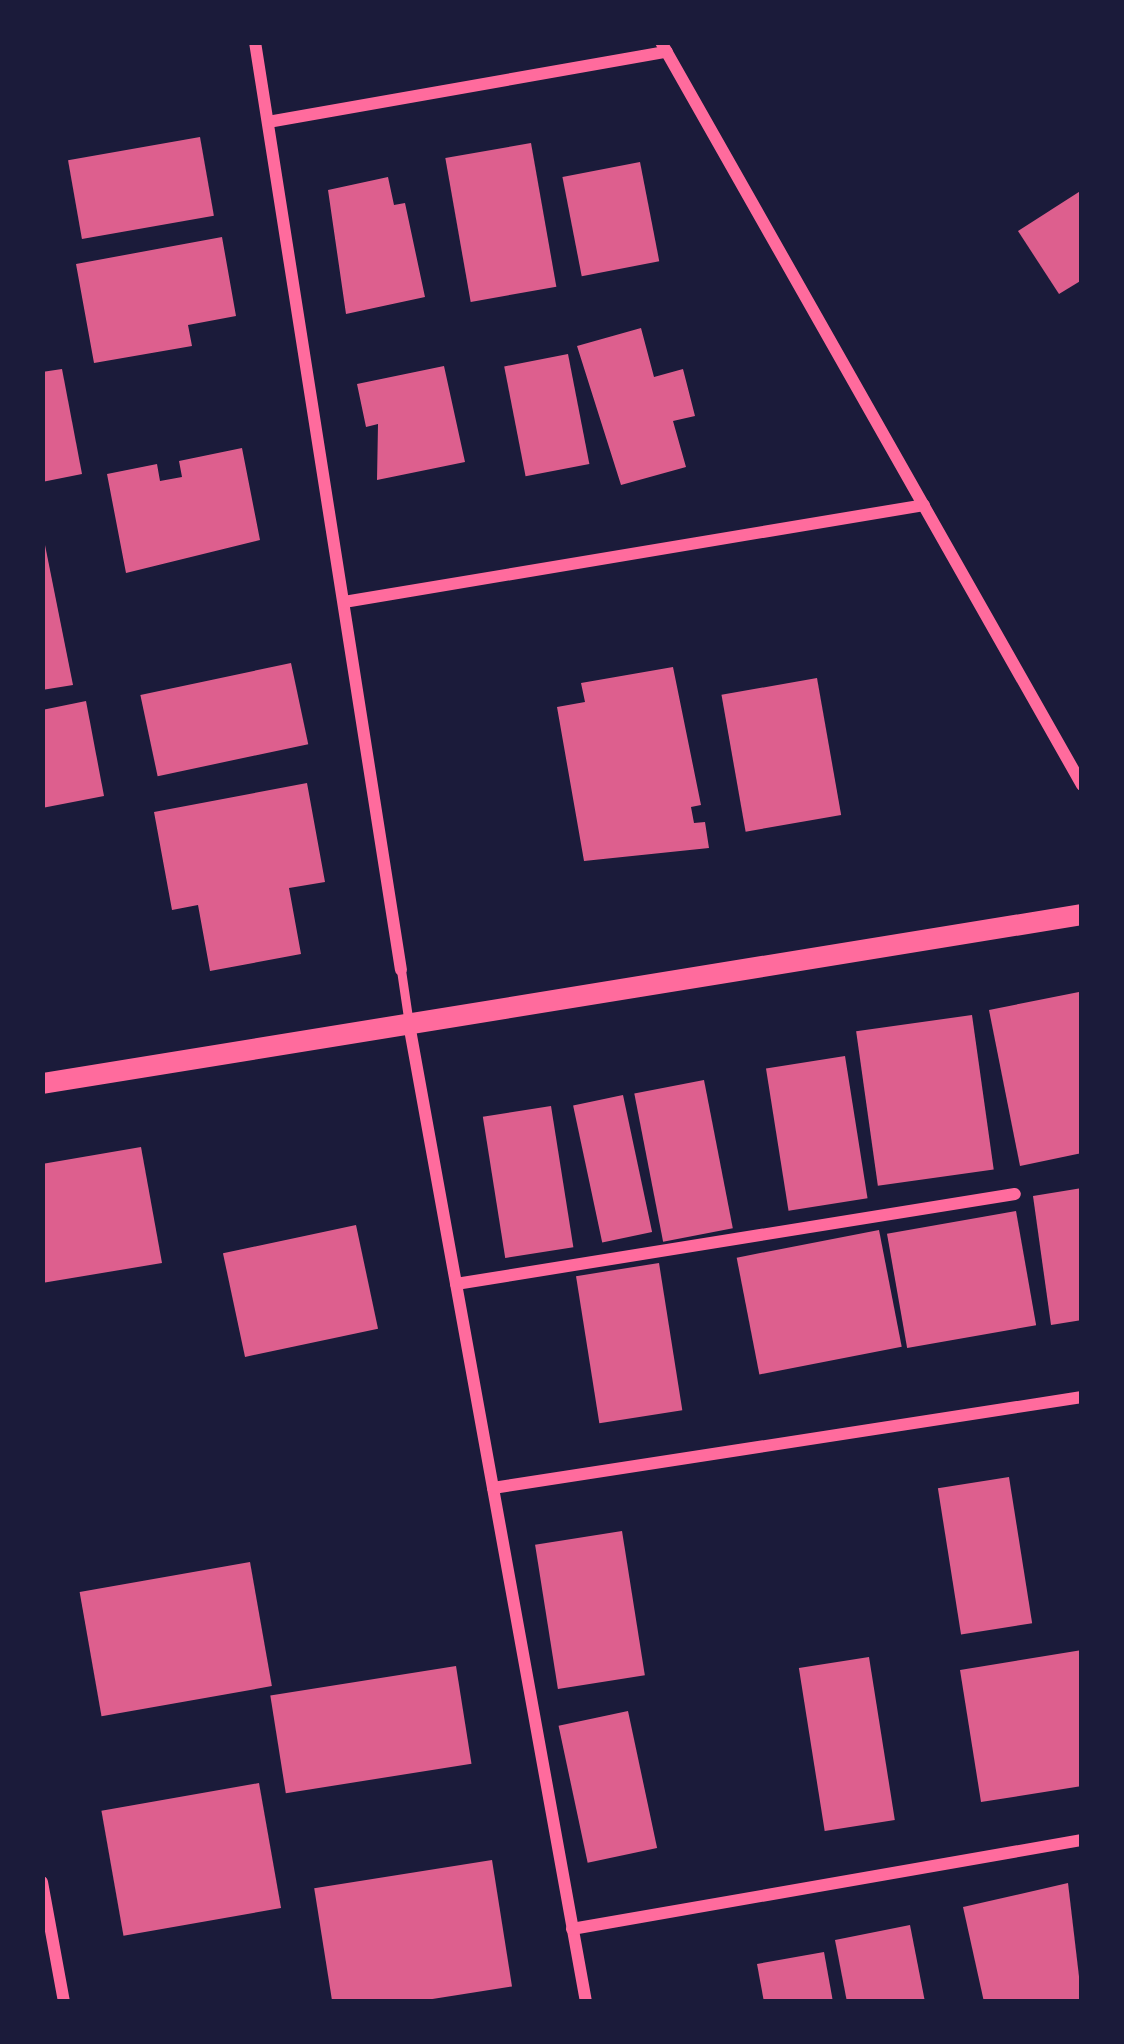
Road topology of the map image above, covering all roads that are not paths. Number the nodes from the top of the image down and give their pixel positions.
1 (256, 42) edge
2 (664, 47) edge
3 (268, 122) junction
4 (924, 505) junction
5 (344, 602) junction
6 (1082, 785) edge
7 (1082, 914) edge
8 (401, 970) joint
9 (410, 1024) junction
10 (42, 1083) edge
11 (1015, 1194) dead end
12 (456, 1284) junction
13 (1082, 1397) edge
14 (493, 1488) junction
15 (1082, 1840) edge
16 (42, 1882) edge
17 (572, 1929) junction
18 (64, 2002) edge
19 (586, 2002) edge

1 - 3 street
2 - 3 street
2 - 4 street
3 - 5 street
4 - 5 street
4 - 6 street
5 - 8 street
7 - 9 street
8 - 9 lane
9 - 10 street
9 - 12 street
11 - 12 street
12 - 14 street
13 - 14 street
14 - 17 street
15 - 17 street
16 - 18 street
17 - 19 street

